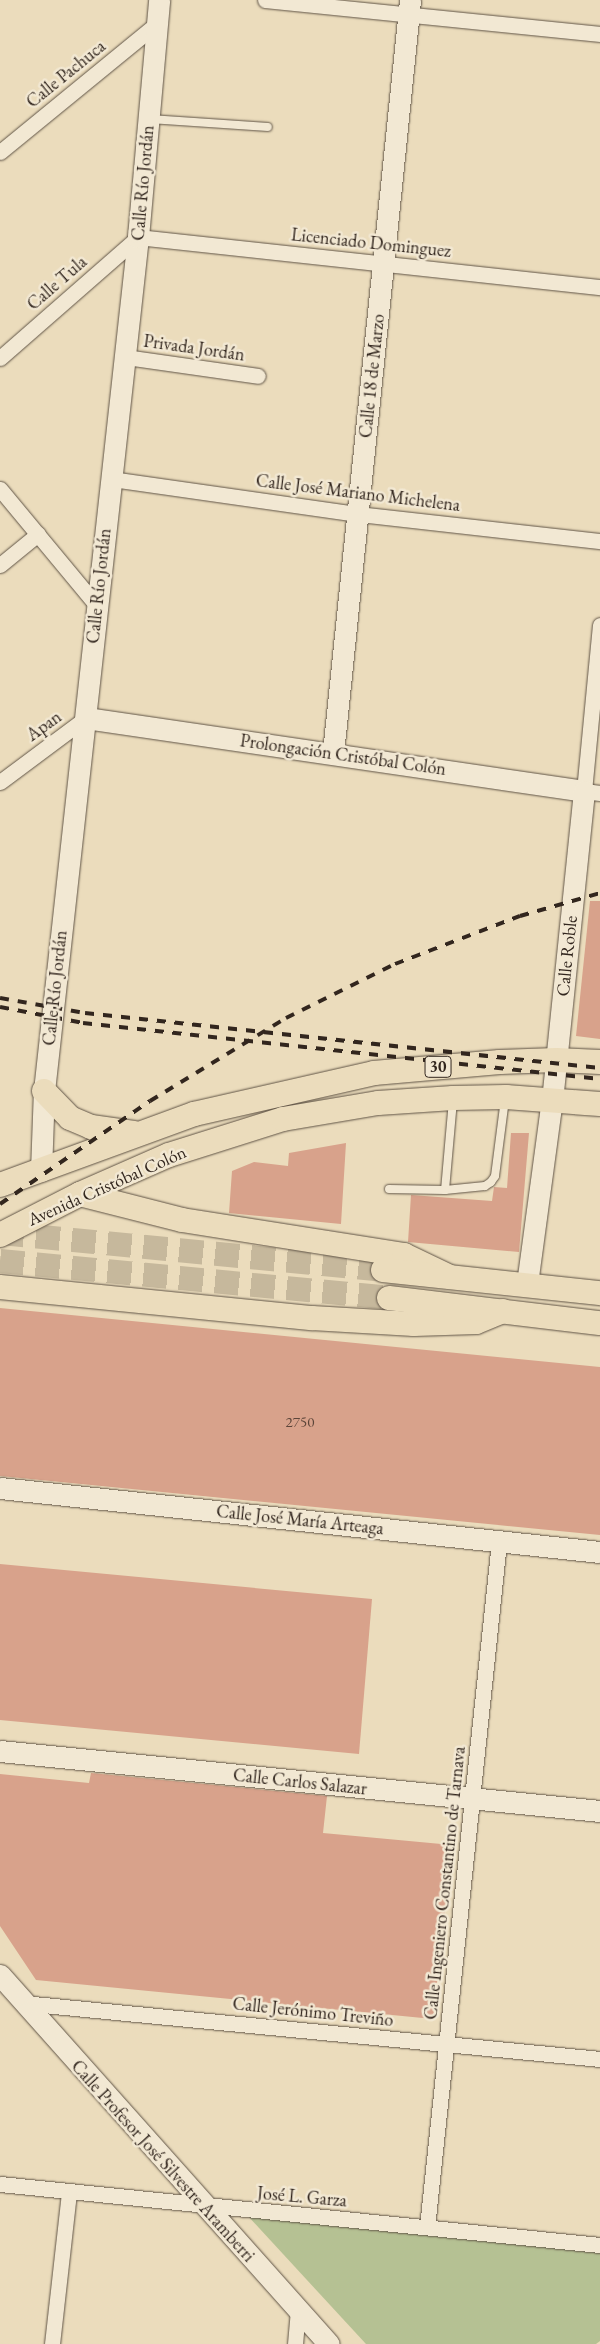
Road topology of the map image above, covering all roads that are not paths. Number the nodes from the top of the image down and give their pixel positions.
1 (159, 0) edge
2 (265, 0) edge
3 (409, 7) edge
4 (156, 26) junction
5 (600, 34) edge
6 (148, 118) junction
7 (268, 128) dead end
8 (0, 152) edge
9 (138, 237) junction
10 (383, 262) junction
11 (600, 287) edge
12 (0, 358) edge
13 (125, 358) junction
14 (258, 376) dead end
15 (112, 479) junction
16 (0, 489) edge
17 (358, 514) junction
18 (38, 534) junction
19 (600, 541) edge
20 (0, 565) edge
21 (96, 606) junction
22 (600, 626) edge
23 (86, 718) junction
24 (333, 753) junction
25 (0, 782) edge
26 (592, 792) edge
27 (556, 1060) junction
28 (600, 1062) edge
29 (44, 1091) junction
30 (278, 1093) junction
31 (506, 1096) junction
32 (453, 1098) junction
33 (552, 1099) junction
34 (600, 1104) edge
35 (282, 1119) junction
36 (134, 1133) junction
37 (41, 1171) junction
38 (0, 1185) edge
39 (389, 1189) dead end
40 (446, 1190) junction
41 (80, 1194) junction
42 (0, 1235) edge
43 (383, 1270) tunnel mouth
44 (450, 1277) junction
45 (527, 1285) junction
46 (0, 1287) edge
47 (600, 1293) edge
48 (389, 1298) tunnel mouth
49 (503, 1311) junction
50 (600, 1323) edge
51 (0, 1488) edge
52 (499, 1542) junction
53 (600, 1552) edge
54 (0, 1751) edge
55 (472, 1800) junction
56 (600, 1811) edge
57 (3, 1984) edge
58 (22, 2003) junction
59 (447, 2044) junction
60 (600, 2059) edge
61 (0, 2184) edge
62 (69, 2192) junction
63 (203, 2206) junction
64 (427, 2228) junction
65 (600, 2245) edge
66 (298, 2311) junction
67 (52, 2344) edge
68 (295, 2344) edge
69 (329, 2344) edge

1 - 4 street, Calle Río Jordán
2 - 3 street
3 - 5 street
3 - 10 street, Calle 18 de Marzo
4 - 6 street, Calle Río Jordán
4 - 8 street, Calle Pachuca
6 - 7 lane
6 - 9 street, Calle Río Jordán
9 - 10 street, Licenciado Dominguez
9 - 12 street, Calle Tula
9 - 13 street, Calle Río Jordán
10 - 11 street, Licenciado Dominguez
10 - 17 street, Calle 18 de Marzo
13 - 14 street, Privada Jordán
13 - 15 street, Calle Río Jordán
15 - 17 street, Calle José Mariano Michelena
15 - 21 street, Calle Río Jordán
16 - 18 street
17 - 19 street, Calle José Mariano Michelena
17 - 24 street, Calle 18 de Marzo
18 - 20 street
18 - 21 street
21 - 23 street, Calle Río Jordán
22 - 26 street, Calle Roble
23 - 24 street, Prolongación Cristóbal Colón
23 - 25 street, Apan
23 - 29 street, Calle Río Jordán
24 - 26 street, Prolongación Cristóbal Colón
26 - 27 street, Calle Roble
27 - 28 main road, Avenida Cristóbal Colón / 30
27 - 30 main road, Avenida Cristóbal Colón / 30
27 - 33 street, Calle Roble
29 - 36 main road
29 - 37 street, Calle Río Jordán
30 - 35 main road
30 - 36 main road, Avenida Cristóbal Colón / 30
31 - 32 main road, Avenida Cristóbal Colón / 30
31 - 33 main road, Avenida Cristóbal Colón / 30
31 - 40 lane
32 - 35 main road, Avenida Cristóbal Colón / 30
32 - 40 lane
33 - 34 main road, Avenida Cristóbal Colón / 30
33 - 45 street, Calle Roble
35 - 41 main road, Avenida Cristóbal Colón / 30
36 - 37 main road, Avenida Cristóbal Colón / 30
37 - 38 main road, Avenida Cristóbal Colón / 30
39 - 40 lane
41 - 42 main road, Avenida Cristóbal Colón / 30
41 - 44 main road
43 - 44 main road
44 - 45 main road
45 - 47 main road
46 - 49 main road
48 - 49 main road
49 - 50 main road
51 - 52 street, Calle José María Arteaga
52 - 53 street, Calle José María Arteaga
52 - 55 street, Calle Ingeniero Constantino de Tarnava
54 - 55 street, Calle Carlos Salazar
55 - 56 street, Calle Carlos Salazar
55 - 59 street, Calle Ingeniero Constantino de Tarnava
57 - 58 street, Calle Profesor José Silvestre Aramberri
58 - 59 street, Calle Jerónimo Treviño
58 - 63 street, Calle Profesor José Silvestre Aramberri
59 - 60 street, Calle Jerónimo Treviño
59 - 64 street, Calle Ingeniero Constantino de Tarnava
61 - 62 street, José L. Garza
62 - 63 street, José L. Garza
62 - 67 street
63 - 64 street, José L. Garza
63 - 66 street, Calle Profesor José Silvestre Aramberri
64 - 65 street, José L. Garza
66 - 68 street
66 - 69 street, Calle Profesor José Silvestre Aramberri

